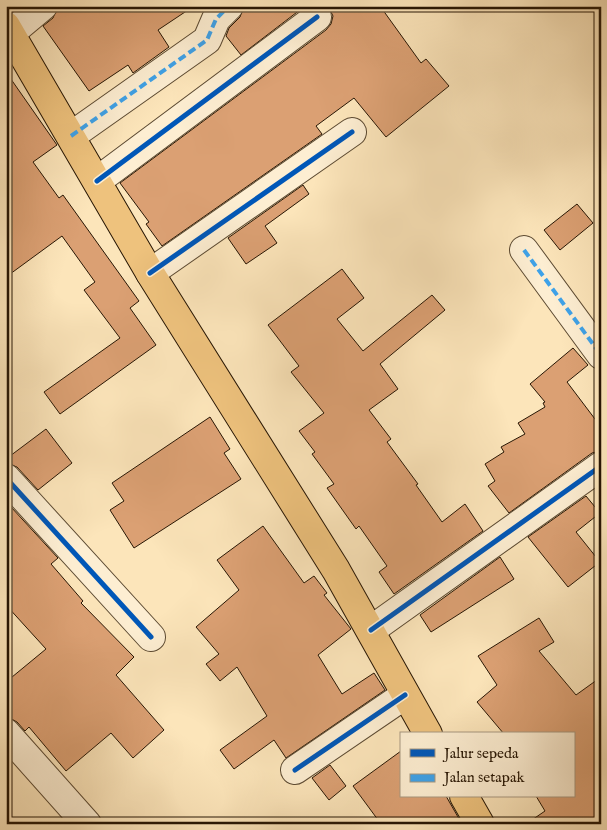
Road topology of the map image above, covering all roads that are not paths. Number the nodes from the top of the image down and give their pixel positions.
1 (43, 6) edge
2 (229, 6) edge
3 (317, 17) dead end
4 (8, 32) edge
5 (352, 132) dead end
6 (70, 136) junction
7 (97, 181) junction
8 (524, 250) dead end
9 (150, 273) junction
10 (601, 355) edge
11 (601, 466) edge
12 (6, 478) edge
13 (371, 630) junction
14 (151, 638) dead end
15 (405, 695) junction
16 (427, 732) edge
17 (6, 733) edge
18 (295, 770) dead end
19 (465, 798) edge
20 (87, 824) edge
21 (480, 824) edge

1 - 4 street
2 - 6 street
3 - 7 street
4 - 6 main road
5 - 9 street
6 - 7 main road
7 - 9 main road
8 - 10 street
9 - 13 main road
11 - 13 street
12 - 14 street
13 - 15 main road
15 - 16 main road
15 - 18 street
17 - 20 street
19 - 21 main road

